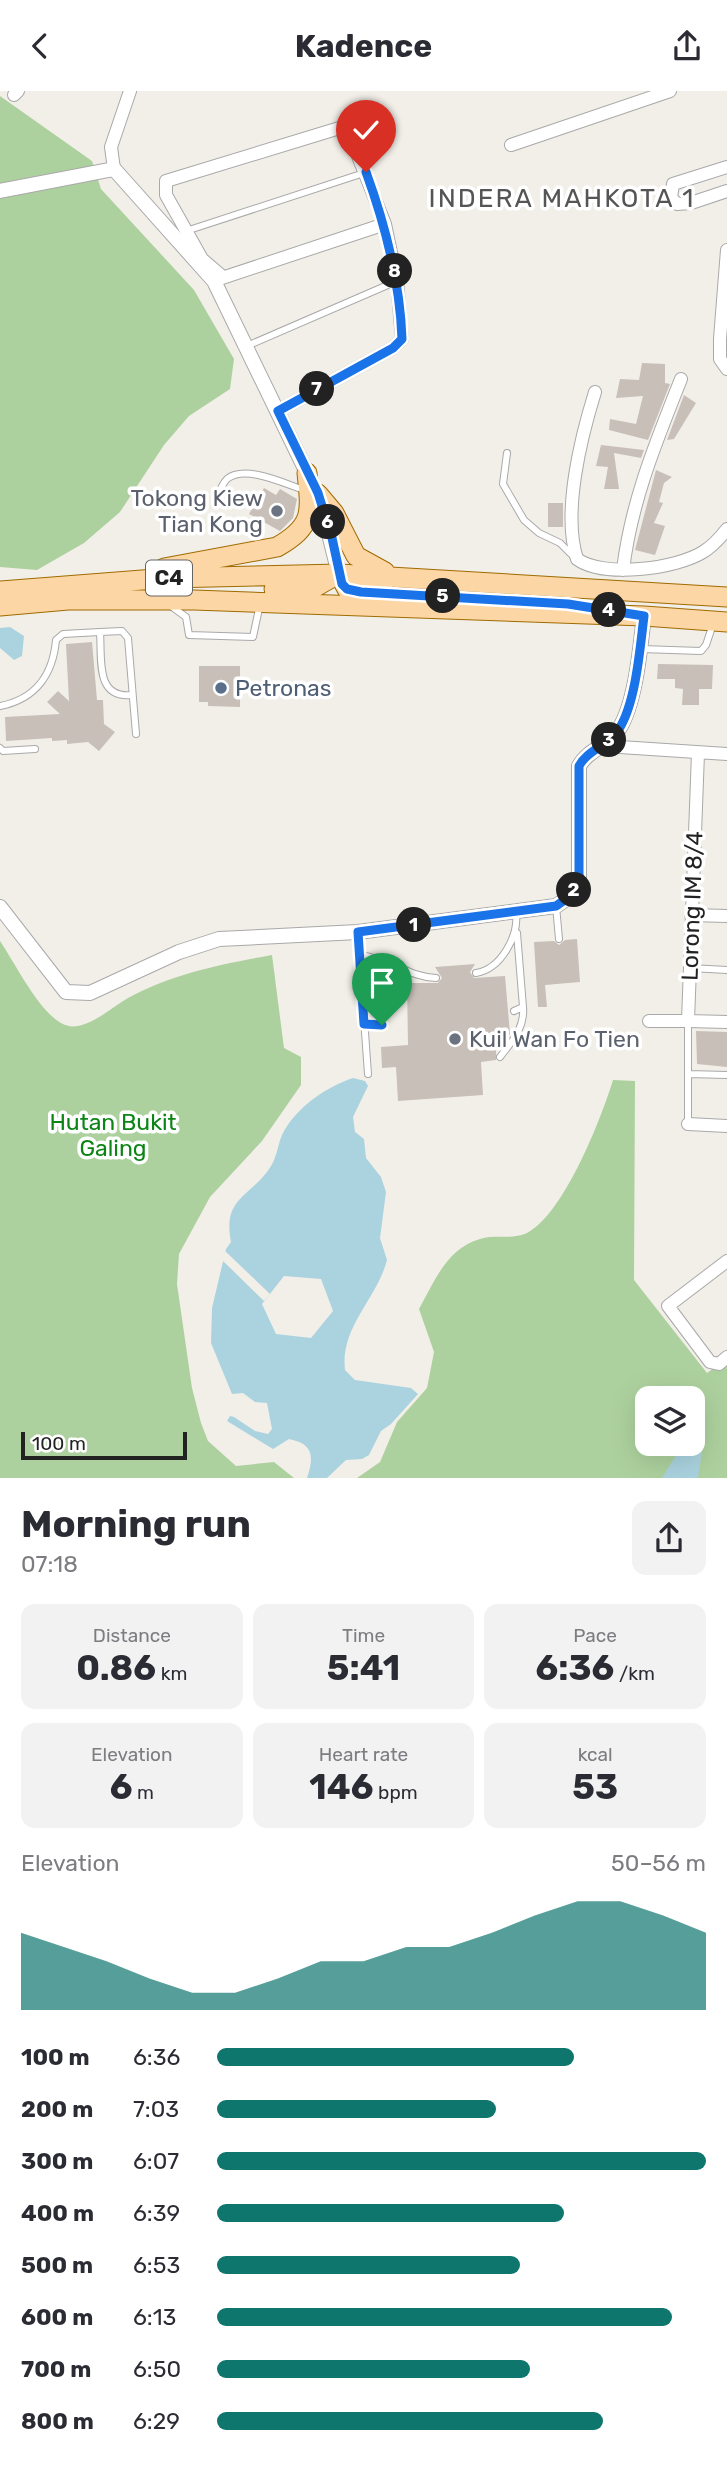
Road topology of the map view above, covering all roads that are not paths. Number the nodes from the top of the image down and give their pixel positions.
1 (130, 91) edge
2 (670, 91) edge
3 (511, 145) dead end
4 (727, 167) edge
5 (114, 169) junction
6 (366, 172) junction
7 (0, 191) edge
8 (727, 191) edge
9 (385, 223) junction
10 (186, 231) junction
11 (727, 250) edge
12 (219, 279) junction
13 (397, 281) junction
14 (247, 346) junction
15 (727, 369) edge
16 (681, 379) dead end
17 (595, 392) dead end
18 (278, 411) junction
19 (507, 453) dead end
20 (311, 486) junction
21 (215, 505) dead end
22 (727, 530) edge
23 (577, 559) junction
24 (623, 569) junction
25 (640, 569) junction
26 (339, 574) junction
27 (397, 576) junction
28 (0, 591) edge
29 (66, 592) junction
30 (638, 592) junction
31 (727, 597) edge
32 (163, 601) junction
33 (260, 602) junction
34 (0, 606) edge
35 (644, 616) junction
36 (720, 622) edge
37 (100, 632) junction
38 (640, 649) junction
39 (132, 695) junction
40 (0, 706) edge
41 (136, 734) dead end
42 (608, 743) junction
43 (0, 748) edge
44 (35, 748) dead end
45 (698, 753) junction
46 (727, 754) edge
47 (556, 906) junction
48 (0, 907) edge
49 (516, 912) junction
50 (691, 915) junction
51 (727, 916) edge
52 (517, 931) junction
53 (358, 932) junction
54 (559, 939) dead end
55 (360, 955) junction
56 (690, 968) junction
57 (727, 970) edge
58 (476, 973) dead end
59 (436, 978) dead end
60 (523, 1007) junction
61 (514, 1011) dead end
62 (649, 1021) dead end
63 (688, 1021) junction
64 (727, 1022) edge
65 (362, 1024) junction
66 (382, 1025) dead end
67 (500, 1057) dead end
68 (368, 1074) dead end
69 (688, 1074) junction
70 (727, 1075) edge
71 (688, 1124) joint
72 (727, 1125) edge
73 (727, 1261) edge
74 (727, 1357) edge

1 - 5 street
2 - 3 street
4 - 8 street
5 - 7 street
5 - 12 street
6 - 9 street
6 - 10 lane
6 - 10 street
9 - 12 street
9 - 13 street
10 - 12 street
11 - 15 street
12 - 14 street
13 - 14 lane
13 - 18 street
14 - 18 street
16 - 24 street
17 - 23 street
18 - 20 street
19 - 23 lane
20 - 21 lane
20 - 26 street
20 - 27 main road
20 - 29 main road
22 - 25 street
23 - 24 street
24 - 25 street
25 - 30 street
26 - 27 main road
26 - 29 main road
26 - 35 main road
27 - 30 main road
28 - 29 main road, C4
29 - 32 main road, C4
29 - 34 main road, C4
30 - 31 main road
32 - 33 main road, C4
32 - 33 lane
33 - 35 main road, C4
35 - 36 main road, C4
35 - 38 street
36 - 38 lane
37 - 39 lane
37 - 39 lane
37 - 40 lane
38 - 42 street
39 - 41 lane
42 - 45 street
42 - 47 street
43 - 44 lane
45 - 46 street
45 - 50 street, Lorong IM 8/4
47 - 49 street
47 - 54 lane
48 - 53 street
49 - 52 lane
49 - 53 street
50 - 51 street
50 - 56 street, Lorong IM 8/4
52 - 58 lane
52 - 60 lane
53 - 55 lane
55 - 59 lane
55 - 65 lane
56 - 57 lane
56 - 63 street, Lorong IM 8/4
60 - 61 lane
60 - 67 lane
62 - 63 street
63 - 64 street
63 - 69 lane
65 - 66 lane
65 - 68 lane
69 - 70 lane
69 - 71 lane
71 - 72 street
73 - 74 street

